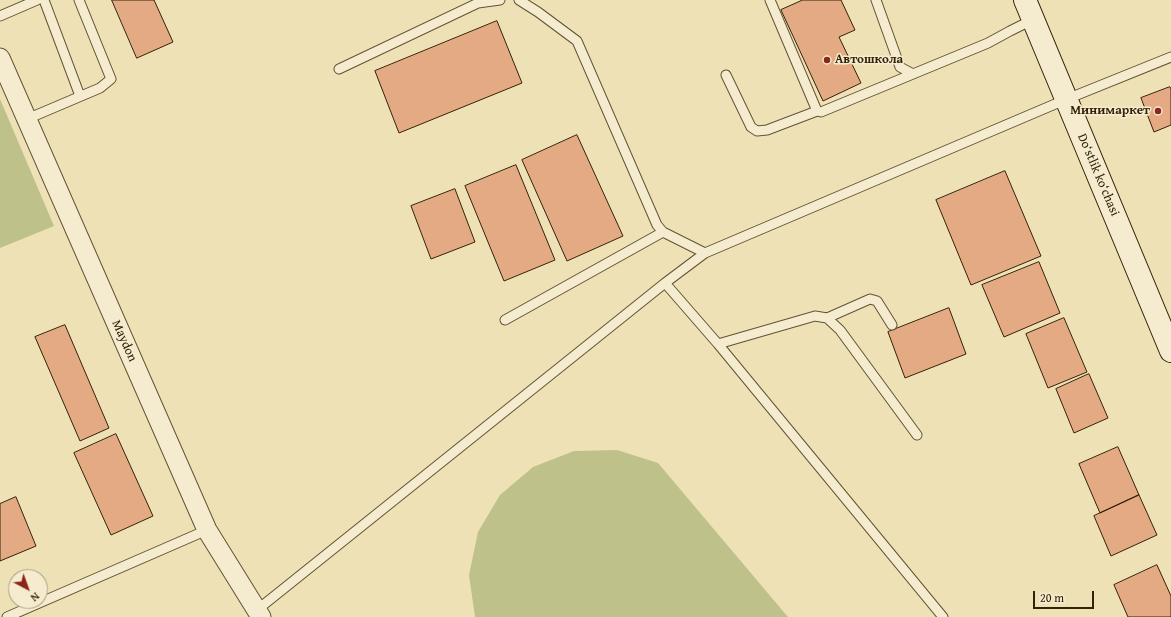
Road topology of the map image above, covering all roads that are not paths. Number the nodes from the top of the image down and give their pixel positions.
1 (37, 0) edge
2 (44, 0) edge
3 (79, 0) edge
4 (500, 0) edge
5 (520, 0) edge
6 (770, 0) edge
7 (876, 0) edge
8 (1030, 10) edge
9 (0, 16) edge
10 (1171, 57) edge
11 (0, 58) edge
12 (340, 69) dead end
13 (913, 74) junction
14 (726, 75) dead end
15 (80, 96) junction
16 (1067, 99) junction
17 (817, 111) junction
18 (27, 119) junction
19 (663, 232) junction
20 (706, 253) junction
21 (665, 283) junction
22 (827, 318) junction
23 (505, 320) dead end
24 (892, 325) dead end
25 (718, 344) junction
26 (1171, 349) edge
27 (917, 435) dead end
28 (207, 530) junction
29 (259, 613) edge
30 (7, 617) edge
31 (943, 617) edge

1 - 9 lane
2 - 15 lane
3 - 15 lane
4 - 12 lane
5 - 19 lane
6 - 17 lane
7 - 13 lane
8 - 13 lane
8 - 16 street, Do‘stlik ko‘chasi
10 - 16 lane
11 - 18 street, Maydon
13 - 17 lane
14 - 17 lane
15 - 18 lane
16 - 20 lane
16 - 26 street, Do‘stlik ko‘chasi
18 - 28 street, Maydon
19 - 20 lane
19 - 23 lane
20 - 21 lane
21 - 25 lane
21 - 29 lane
22 - 24 lane
22 - 25 lane
22 - 27 lane
25 - 31 lane
28 - 29 street, Maydon
28 - 30 lane

